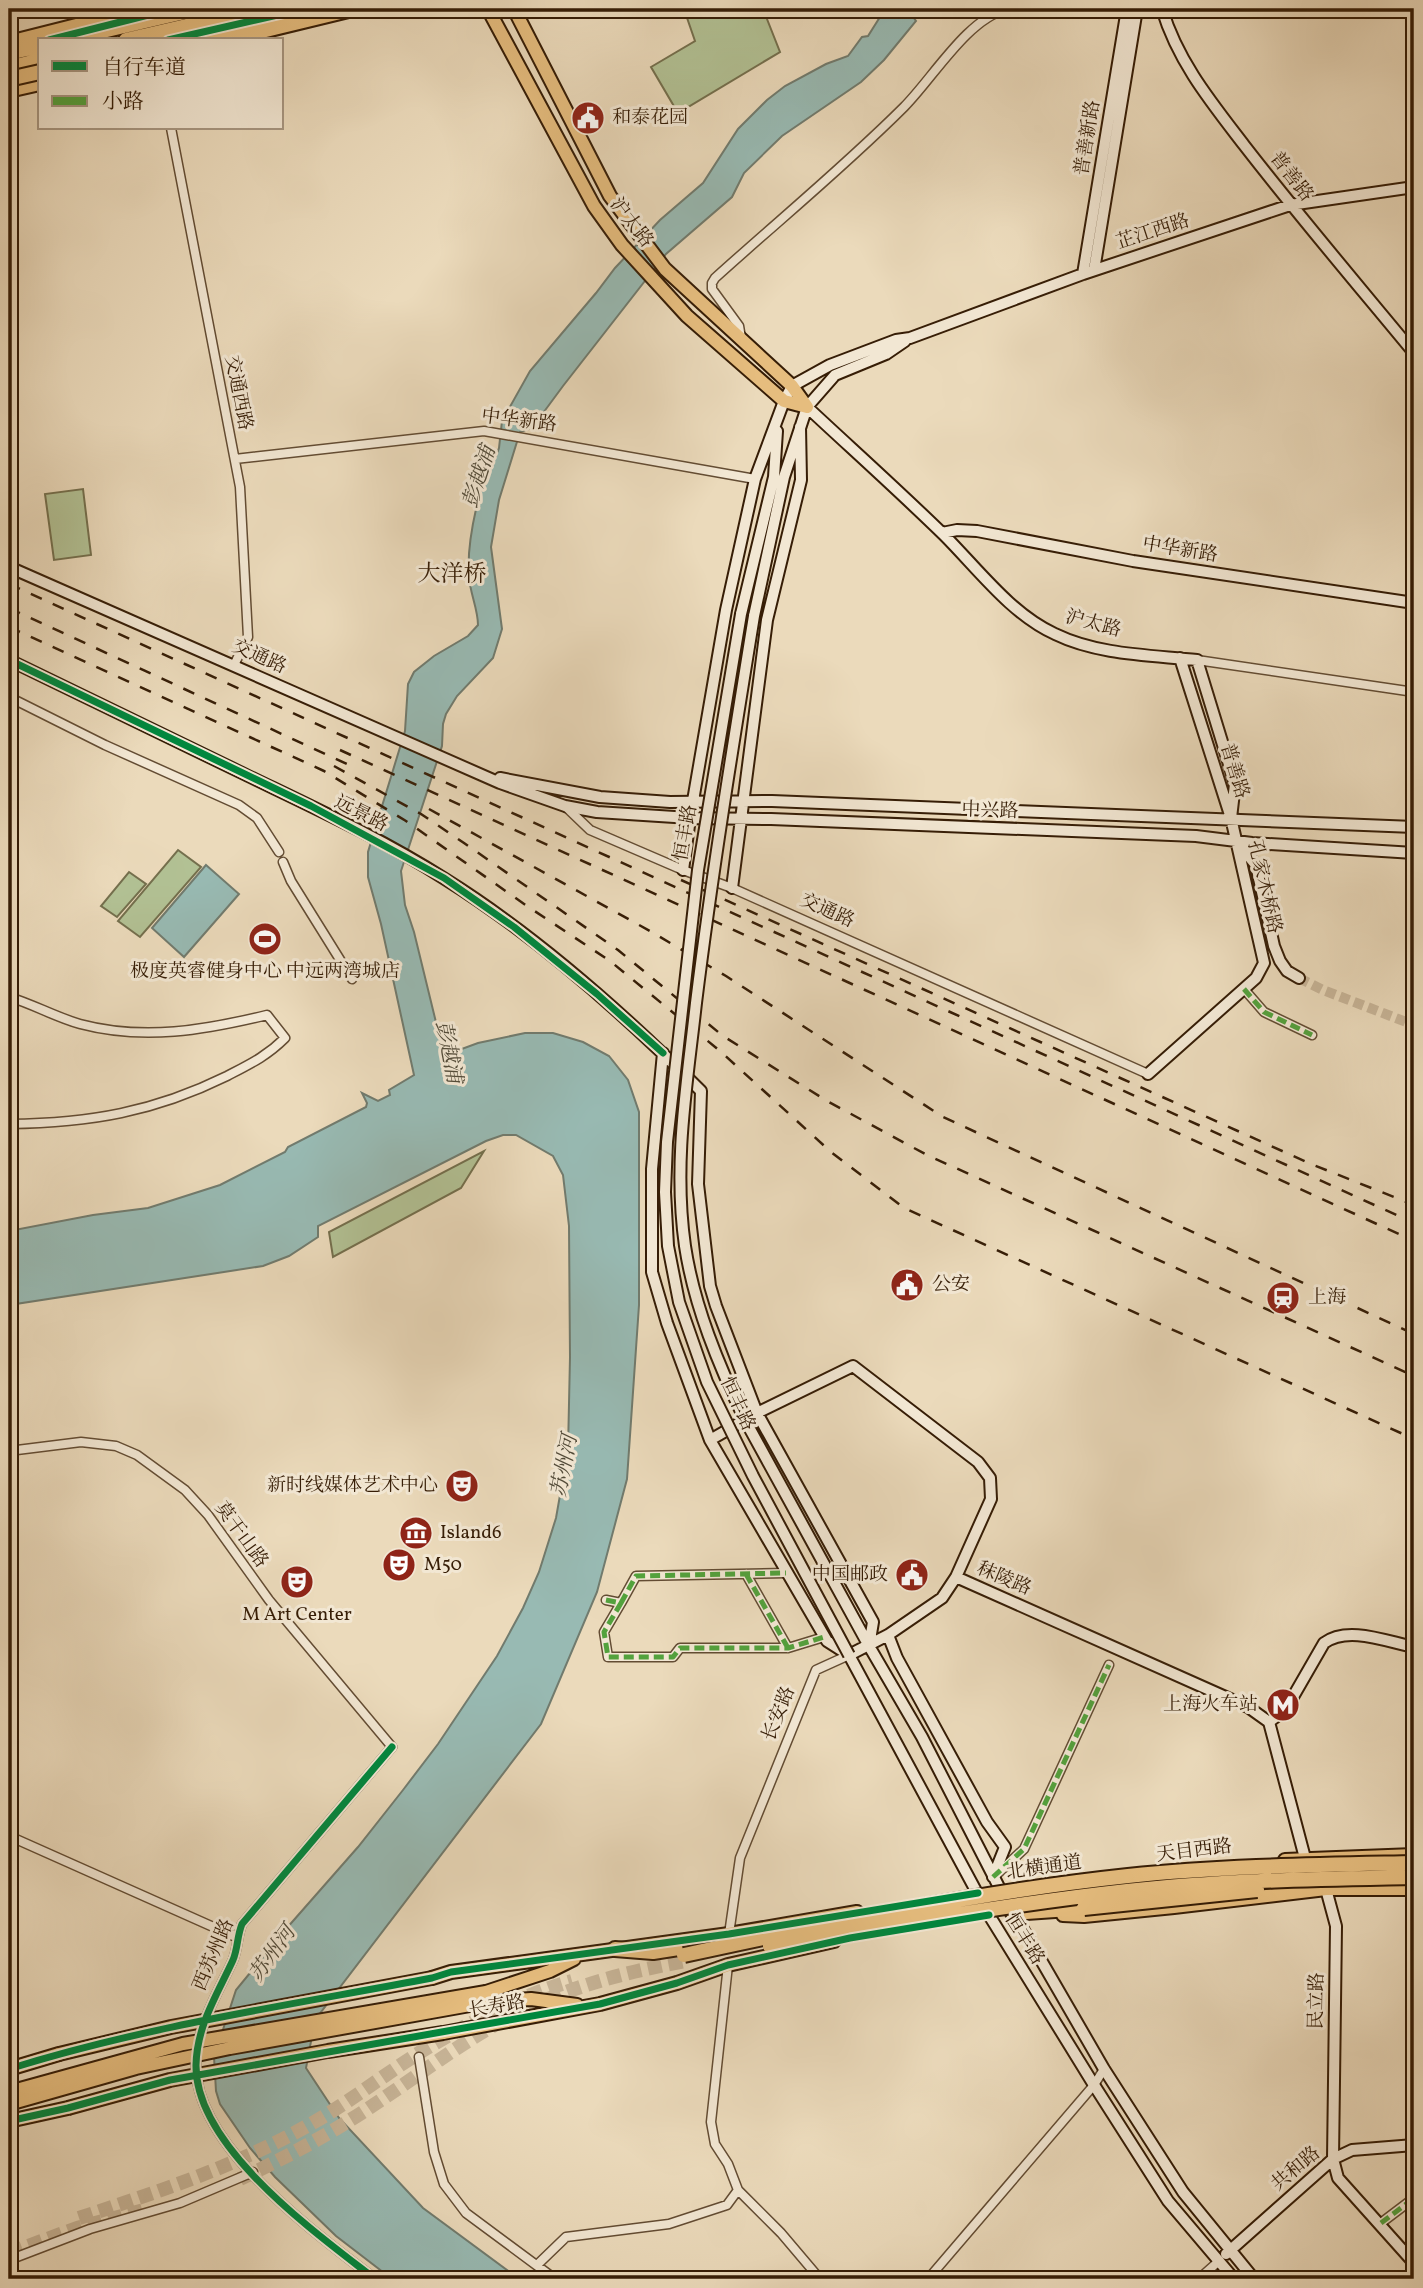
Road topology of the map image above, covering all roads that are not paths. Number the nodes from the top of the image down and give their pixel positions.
1 (144, 9) edge
2 (172, 9) edge
3 (197, 9) edge
4 (260, 9) edge
5 (304, 9) edge
6 (318, 9) edge
7 (357, 9) edge
8 (488, 9) edge
9 (514, 9) edge
10 (1007, 9) edge
11 (1127, 9) edge
12 (1137, 9) edge
13 (1162, 9) edge
14 (58, 38) edge
15 (73, 38) edge
16 (135, 38) edge
17 (177, 38) edge
18 (197, 38) edge
19 (237, 38) edge
20 (9, 43) edge
21 (38, 45) edge
22 (9, 52) edge
23 (38, 61) edge
24 (9, 68) edge
25 (38, 73) edge
26 (9, 80) edge
27 (38, 84) edge
28 (9, 91) edge
29 (171, 130) edge
30 (1414, 187) edge
31 (1290, 205) junction
32 (1088, 272) junction
33 (741, 338) junction
34 (910, 338) junction
35 (1414, 352) edge
36 (792, 386) junction
37 (784, 401) junction
38 (807, 407) junction
39 (778, 421) junction
40 (800, 427) junction
41 (235, 459) junction
42 (755, 479) junction
43 (942, 533) junction
44 (9, 567) edge
45 (1414, 603) edge
46 (1180, 658) junction
47 (9, 660) edge
48 (1197, 660) junction
49 (234, 665) junction
50 (1414, 692) edge
51 (9, 697) edge
52 (494, 779) junction
53 (567, 792) joint
54 (693, 802) junction
55 (745, 802) junction
56 (565, 806) junction
57 (690, 818) junction
58 (742, 818) junction
59 (1231, 818) junction
60 (1414, 827) edge
61 (1235, 840) junction
62 (279, 852) dead end
63 (1414, 853) edge
64 (284, 862) dead end
65 (683, 870) junction
66 (732, 888) junction
67 (1299, 978) tunnel mouth
68 (352, 979) dead end
69 (1244, 989) junction
70 (9, 997) edge
71 (1312, 1035) dead end
72 (663, 1053) junction
73 (1148, 1074) joint
74 (9, 1124) edge
75 (757, 1413) junction
76 (710, 1440) junction
77 (9, 1451) edge
78 (786, 1573) junction
79 (746, 1574) junction
80 (956, 1577) junction
81 (606, 1600) dead end
82 (621, 1603) junction
83 (888, 1634) junction
84 (824, 1637) junction
85 (869, 1646) junction
86 (1414, 1647) edge
87 (788, 1648) junction
88 (849, 1655) junction
89 (1109, 1665) dead end
90 (923, 1704) junction
91 (908, 1713) junction
92 (1269, 1722) junction
93 (393, 1747) joint
94 (9, 1836) edge
95 (1414, 1855) edge
96 (1305, 1858) junction
97 (1414, 1863) edge
98 (993, 1877) junction
99 (1414, 1877) edge
100 (1380, 1878) junction
101 (1326, 1889) junction
102 (1414, 1889) edge
103 (1000, 1891) junction
104 (978, 1894) junction
105 (1013, 1913) junction
106 (989, 1915) junction
107 (237, 1938) junction
108 (723, 1938) junction
109 (763, 1938) junction
110 (615, 1949) joint
111 (583, 1954) junction
112 (728, 1965) junction
113 (486, 1997) junction
114 (590, 2006) junction
115 (419, 2057) dead end
116 (9, 2069) edge
117 (1104, 2069) junction
118 (1094, 2085) junction
119 (9, 2092) edge
120 (9, 2104) edge
121 (9, 2121) edge
122 (1414, 2145) edge
123 (1333, 2159) junction
124 (253, 2172) junction
125 (738, 2190) junction
126 (1414, 2198) edge
127 (1381, 2223) junction
128 (1229, 2251) junction
129 (9, 2260) edge
130 (1219, 2261) junction
131 (1414, 2263) edge
132 (537, 2265) junction
133 (1201, 2278) edge
134 (375, 2279) edge
135 (555, 2279) edge
136 (820, 2279) edge
137 (928, 2279) edge
138 (1187, 2279) edge
139 (1234, 2279) edge
140 (1254, 2279) edge

1 - 20 highway
2 - 14 main road
3 - 15 highway
4 - 16 highway
5 - 17 main road
6 - 18 highway
7 - 19 main road
8 - 37 main road, 沪太路
9 - 33 main road, 沪太路
10 - 33 street
11 - 32 main road, 普善新路
12 - 32 main road, 普善新路
13 - 31 main road, 普善路
21 - 22 highway
23 - 24 highway
25 - 26 highway, bridge
27 - 28 main road
29 - 41 street, 交通西路
30 - 31 main road, 芷江西路
31 - 32 main road, 芷江西路
31 - 35 main road, 普善路
32 - 34 main road, 芷江西路
33 - 36 main road, 沪太路
34 - 36 main road, 芷江西路
34 - 38 main road, 芷江西路
36 - 37 main road, 恒丰路
36 - 38 main road, 沪太路
37 - 38 main road, 沪太路
37 - 39 main road, 恒丰路
38 - 40 main road, 恒丰路
38 - 43 main road, 沪太路
39 - 42 main road, 恒丰路
39 - 88 main road, 恒丰路, bridge
40 - 55 main road, 恒丰路
40 - 85 main road, 恒丰路, bridge
41 - 42 street, 中华新路
41 - 49 street, 交通西路
42 - 54 main road, 恒丰路
43 - 45 main road, 中华新路
43 - 46 main road, 沪太路
44 - 49 main road, 交通路
46 - 48 main road, 沪太路
46 - 59 main road, 普善路
47 - 72 main road, 远景路
48 - 50 street, 沪太路
48 - 59 main road, 普善路
49 - 52 main road, 交通路
51 - 62 street
52 - 53 main road, 交通路
52 - 56 main road, 交通路
53 - 54 main road, 中兴路
54 - 55 main road, 中兴路
54 - 57 main road, 恒丰路
55 - 58 main road, 恒丰路
55 - 59 main road, 中兴路
56 - 57 main road, 中兴路
56 - 65 street, 交通路
57 - 58 main road, 中兴路
57 - 65 main road, 恒丰路
58 - 61 main road, 中兴路
58 - 66 main road, 恒丰路
59 - 60 main road, 中兴路
59 - 61 main road, 孔家木桥路
61 - 63 main road, 中兴路
61 - 67 main road
61 - 69 main road, 孔家木桥路
64 - 68 street
65 - 66 street, 交通路
66 - 73 street, 交通路
69 - 71 street
69 - 73 main road
70 - 74 street
72 - 75 main road, 远景路
72 - 76 main road
75 - 76 main road, 秣陵路
75 - 80 main road, 秣陵路
75 - 85 main road, 远景路
76 - 78 main road
77 - 93 street, 莫干山路
78 - 79 street
78 - 84 main road
79 - 82 street
79 - 87 street
80 - 83 main road, 长安路
80 - 92 main road, 秣陵路
81 - 82 street
82 - 87 street
83 - 85 main road, 长安路
83 - 90 main road
84 - 87 street
84 - 88 main road
85 - 88 main road, 长安路
85 - 91 main road, 恒丰路
86 - 92 main road
88 - 104 main road, 恒丰路
88 - 108 street, 长安路
89 - 98 street
90 - 91 main road
90 - 98 main road
91 - 98 main road, 恒丰路
92 - 96 main road, 民立路
93 - 107 street, 西苏州路
94 - 107 street
95 - 96 main road, 天目西路
96 - 101 main road, 民立路
96 - 103 main road, 天目西路
97 - 109 highway, 北横通道, bridge
98 - 103 main road, 恒丰路
99 - 100 highway, 北横通道, bridge
100 - 105 highway, bridge
100 - 109 highway, 北横通道, bridge
101 - 102 main road
101 - 105 main road
101 - 123 main road, 民立路
103 - 104 main road, 天目西路
103 - 105 main road, 恒丰路
104 - 106 main road, 恒丰路
104 - 108 main road
105 - 106 main road
105 - 117 main road, 恒丰路
106 - 112 main road, 长寿路
106 - 118 main road, 恒丰路
107 - 124 street, 西苏州路
108 - 109 highway, bridge
108 - 110 highway
110 - 111 main road, 长寿路
111 - 113 main road, 长寿路
111 - 116 main road, 长寿路, bridge
112 - 114 main road, 长寿路
112 - 125 street
113 - 114 main road, 长寿路
113 - 119 main road, 长寿路, bridge
113 - 120 main road, 长寿路, bridge
114 - 121 main road, 长寿路, bridge
115 - 132 street
117 - 118 street
117 - 128 main road, 恒丰路
118 - 130 main road, 恒丰路
118 - 137 street
122 - 123 main road, 共和路
123 - 127 main road, 民立路
123 - 128 main road, 共和路
124 - 129 street
124 - 134 street, 西苏州路
125 - 132 street
125 - 136 street
126 - 127 street
127 - 131 main road, 民立路
128 - 130 main road, 共和路
128 - 140 main road, 恒丰路
130 - 133 street
130 - 139 main road, 恒丰路
132 - 135 street
133 - 138 street

